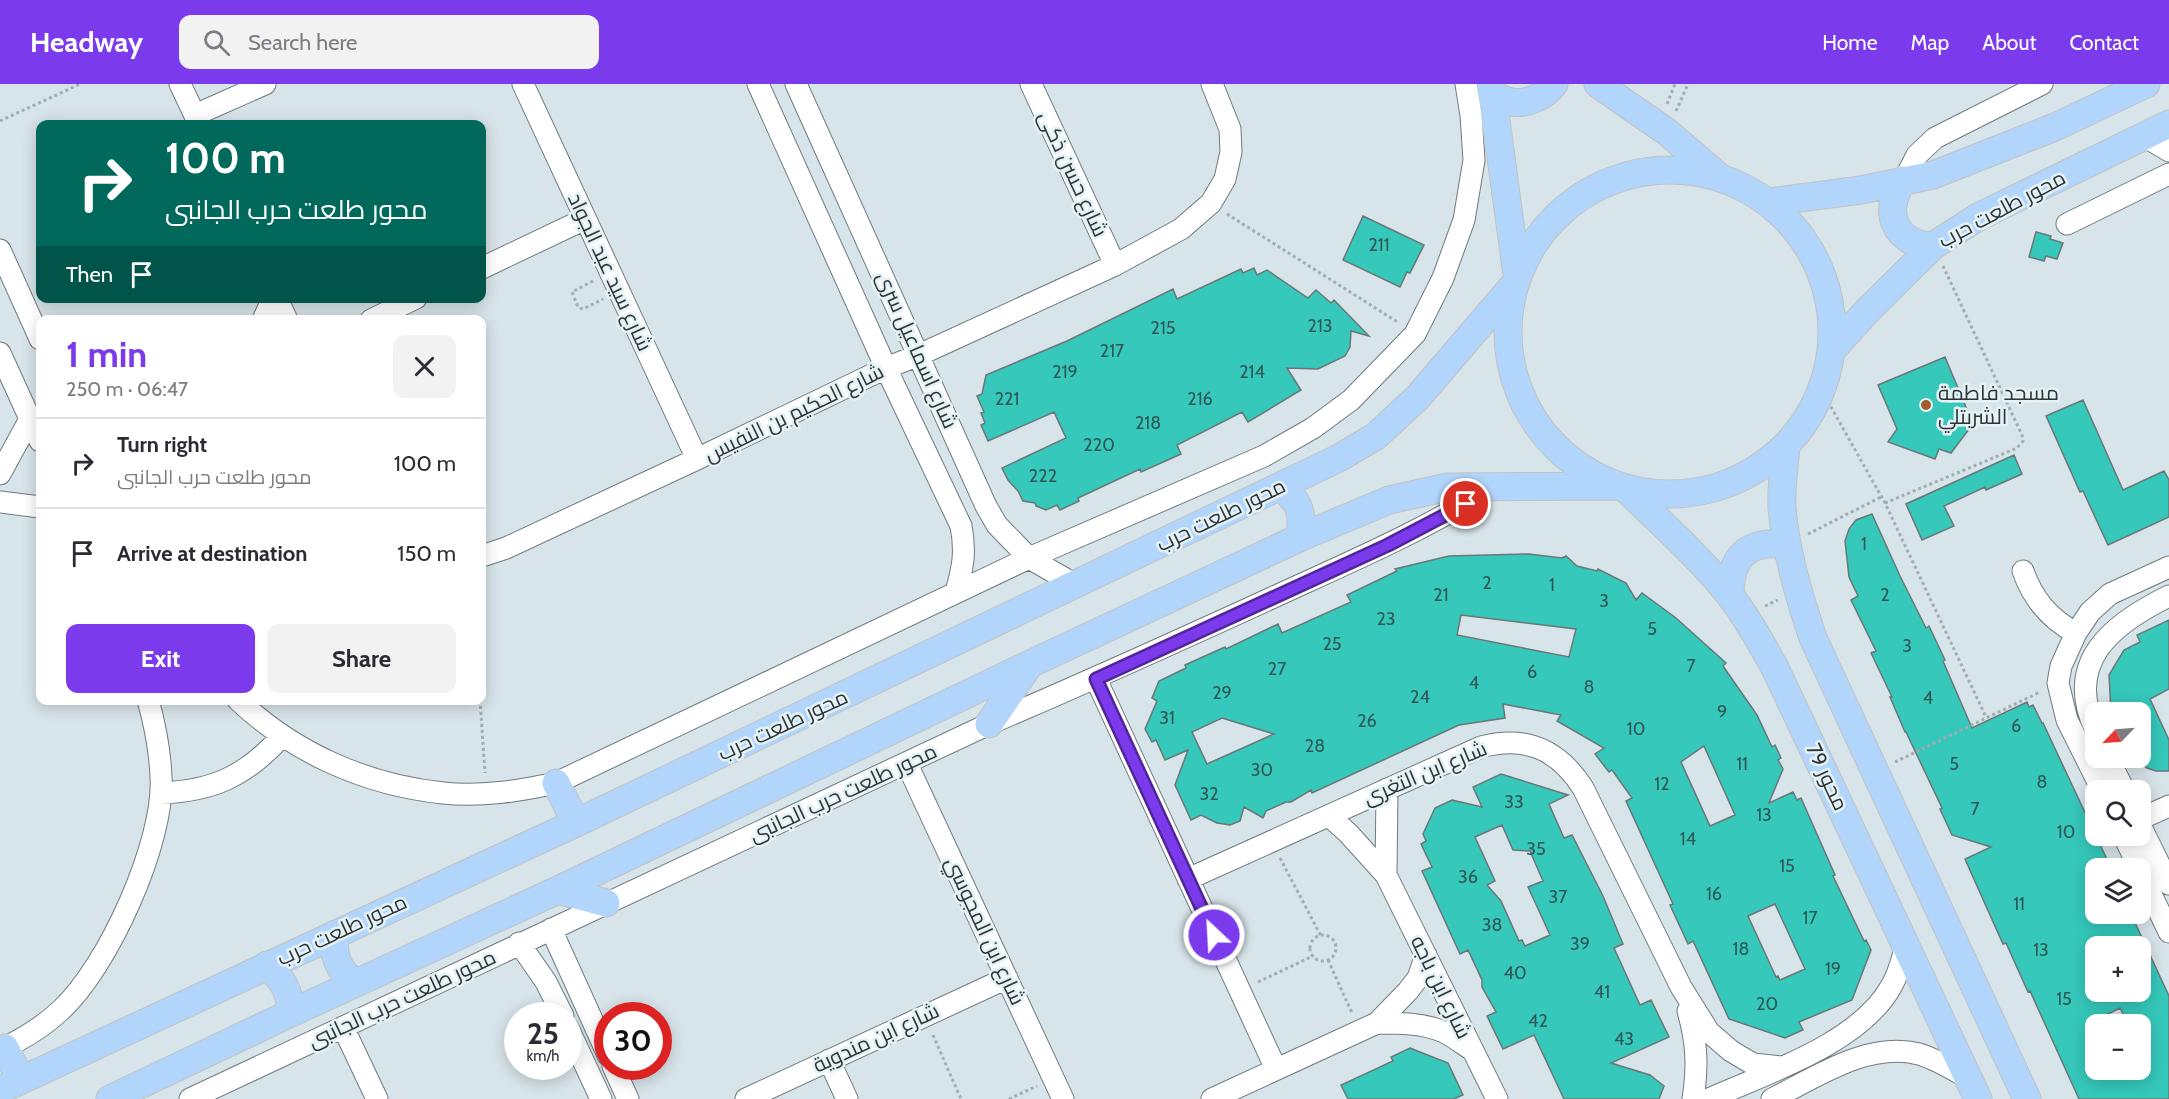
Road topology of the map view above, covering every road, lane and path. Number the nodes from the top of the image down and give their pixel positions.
1 (80, 84) edge
2 (180, 84) edge
3 (265, 84) edge
4 (523, 84) edge
5 (758, 84) edge
6 (796, 84) edge
7 (1031, 84) edge
8 (1212, 84) edge
9 (1466, 84) edge
10 (1554, 84) edge
11 (1598, 84) edge
12 (1688, 84) edge
13 (2042, 84) edge
14 (2146, 84) edge
15 (1492, 90) edge
16 (197, 120) edge
17 (0, 122) edge
18 (2169, 124) edge
19 (1667, 132) junction
20 (2144, 136) junction
21 (2169, 151) edge
22 (2169, 174) edge
23 (1904, 180) junction
24 (1725, 182) junction
25 (1769, 202) junction
26 (1211, 203) junction
27 (585, 219) junction
28 (2067, 224) dead end
29 (1933, 246) junction
30 (0, 250) edge
31 (1115, 265) junction
32 (486, 266) edge
33 (1515, 280) junction
34 (615, 282) junction
35 (406, 303) edge
36 (381, 315) edge
37 (36, 330) edge
38 (1415, 334) junction
39 (1832, 351) junction
40 (0, 353) edge
41 (919, 355) junction
42 (886, 368) junction
43 (1822, 391) junction
44 (30, 419) junction
45 (36, 432) edge
46 (1785, 447) junction
47 (697, 459) junction
48 (0, 474) edge
49 (1494, 486) junction
50 (1279, 487) junction
51 (1622, 488) junction
52 (1881, 497) junction
53 (0, 502) edge
54 (1885, 503) junction
55 (36, 506) edge
56 (1299, 538) junction
57 (1787, 544) junction
58 (486, 555) edge
59 (1029, 558) junction
60 (2169, 567) edge
61 (2023, 571) dead end
62 (1076, 585) junction
63 (1797, 591) junction
64 (956, 592) junction
65 (2169, 596) edge
66 (1737, 606) junction
67 (2076, 633) junction
68 (1030, 664) junction
69 (1096, 679) junction
70 (2058, 683) junction
71 (2087, 702) edge
72 (149, 705) edge
73 (243, 705) edge
74 (480, 705) edge
75 (1986, 717) junction
76 (989, 724) junction
77 (281, 736) junction
78 (907, 764) junction
79 (1874, 772) junction
80 (2097, 780) edge
81 (556, 783) junction
82 (1387, 789) junction
83 (161, 793) junction
84 (487, 793) junction
85 (2169, 806) edge
86 (2151, 814) edge
87 (1329, 816) junction
88 (576, 823) junction
89 (1271, 842) junction
90 (2150, 846) edge
91 (1386, 875) junction
92 (1188, 879) junction
93 (2169, 884) edge
94 (558, 890) junction
95 (2151, 894) edge
96 (606, 903) junction
97 (551, 929) junction
98 (2169, 932) edge
99 (335, 934) junction
100 (1321, 936) junction
101 (519, 943) junction
102 (1906, 946) junction
103 (1426, 955) junction
104 (1313, 956) junction
105 (1328, 960) junction
106 (267, 965) junction
107 (1006, 978) junction
108 (355, 984) junction
109 (1681, 987) junction
110 (1240, 990) junction
111 (556, 1002) edge
112 (291, 1013) junction
113 (925, 1016) junction
114 (594, 1023) edge
115 (343, 1027) junction
116 (1369, 1027) junction
117 (1833, 1042) junction
118 (2, 1049) edge
119 (1473, 1050) junction
120 (582, 1057) edge
121 (829, 1060) junction
122 (1843, 1064) junction
123 (1780, 1067) junction
124 (1276, 1069) junction
125 (1053, 1079) junction
126 (619, 1080) edge
127 (10, 1085) edge
128 (1973, 1089) edge
129 (110, 1099) edge
130 (190, 1099) edge
131 (377, 1099) edge
132 (602, 1099) edge
133 (628, 1099) edge
134 (746, 1099) edge
135 (847, 1099) edge
136 (961, 1099) edge
137 (1009, 1099) edge
138 (1063, 1099) edge
139 (1212, 1099) edge
140 (1497, 1099) edge
141 (1693, 1099) edge
142 (1709, 1099) edge
143 (1772, 1099) edge
144 (2027, 1099) edge

1 - 17 path
2 - 16 street
3 - 16 street
4 - 27 street, شارع سيد عبد الجواد
5 - 42 street, شارع اسماعيل سرى
6 - 41 street, شارع اسماعيل سرى
7 - 31 street, شارع حسن ذكى
8 - 26 street, شارع الحكيم بن النفيس
9 - 38 street
10 - 15 main road
11 - 19 main road
12 - 19 path
13 - 23 street
14 - 23 main road
15 - 33 main road
18 - 20 main road, محور طلعت حرب
19 - 24 main road
20 - 21 street
20 - 29 main road, محور طلعت حرب
22 - 28 street
23 - 25 main road
23 - 29 main road
24 - 25 main road
24 - 33 main road
25 - 39 main road
26 - 31 street, شارع الحكيم بن النفيس
26 - 38 path
27 - 32 street
27 - 34 street, شارع سيد عبد الجواد
29 - 39 main road, محور طلعت حرب
29 - 54 path
30 - 37 street
31 - 41 street, شارع الحكيم بن النفيس
33 - 50 main road, محور طلعت حرب
33 - 51 main road
34 - 34 path
34 - 47 street, شارع سيد عبد الجواد
35 - 36 street
38 - 59 street
39 - 43 main road
40 - 44 street
41 - 42 street, شارع الحكيم بن النفيس
41 - 59 street, شارع اسماعيل سرى
42 - 47 street, شارع الحكيم بن النفيس
42 - 64 street, شارع اسماعيل سرى
43 - 46 main road
43 - 52 path
44 - 45 street
44 - 48 street
46 - 51 main road
46 - 57 main road
47 - 58 street, شارع الحكيم بن النفيس
49 - 51 main road
49 - 56 main road
49 - 69 street, محور طلعت حرب الجانبى
50 - 56 main road
50 - 62 main road, محور طلعت حرب
51 - 66 main road, محور 79
52 - 54 path
52 - 57 path
53 - 55 street
54 - 75 path
56 - 68 main road
57 - 63 main road
57 - 66 main road
59 - 62 street, شارع اسماعيل سرى
59 - 64 street
60 - 67 street
61 - 67 street
62 - 88 main road, محور طلعت حرب
63 - 66 path
63 - 79 main road
64 - 81 street
65 - 71 street
66 - 102 main road, محور 79
67 - 70 street
68 - 76 main road
68 - 94 main road
69 - 76 street, محور طلعت حرب الجانبى
69 - 92 street
70 - 75 path
70 - 80 street
72 - 83 street
73 - 77 street
74 - 84 path
75 - 79 path
76 - 78 street, محور طلعت حرب الجانبى
77 - 83 street
77 - 84 street
78 - 96 street, محور طلعت حرب الجانبى
78 - 107 street, شارع ابن المجوسي
79 - 144 main road
81 - 84 street
81 - 88 main road
82 - 87 street, شارع ابن التغرى
82 - 91 street, شارع ابن باجه
82 - 109 street, شارع ابن التغرى
83 - 118 street
85 - 86 street
87 - 89 street, شارع ابن التغرى
87 - 91 street, شارع ابن باجه
88 - 99 main road, محور طلعت حرب
89 - 92 street, شارع ابن التغرى
89 - 100 path
90 - 93 street
91 - 103 street, شارع ابن باجه
92 - 110 street
94 - 96 main road
94 - 108 main road
95 - 98 street
96 - 97 street, محور طلعت حرب الجانبى
97 - 101 street, محور طلعت حرب الجانبى
97 - 114 street
99 - 106 main road, محور طلعت حرب
99 - 108 main road
100 - 104 path
100 - 105 path
101 - 111 street
101 - 115 street, محور طلعت حرب الجانبى
102 - 117 street
102 - 128 main road, محور 79
103 - 116 street
103 - 119 street, شارع ابن باجه
104 - 105 path
104 - 110 path
105 - 116 path
106 - 112 main road
106 - 127 main road, محور طلعت حرب
107 - 113 street, شارع ابن مندوية
107 - 125 street, شارع ابن المجوسي
108 - 112 main road
109 - 123 street, شارع ابن التغرى
109 - 141 street, شارع ابن التغرى
110 - 124 street
112 - 129 main road
113 - 121 street, شارع ابن مندوية
113 - 136 path
115 - 130 street, محور طلعت حرب الجانبى
115 - 131 street
116 - 119 street
116 - 124 street
117 - 122 street
117 - 123 street
118 - 127 main road
119 - 140 street, شارع ابن باجه
120 - 132 street
121 - 134 street, شارع ابن مندوية
121 - 135 street
122 - 128 street
122 - 143 street
123 - 142 street
124 - 139 street
125 - 137 path
125 - 138 street, شارع ابن المجوسي
126 - 133 street

